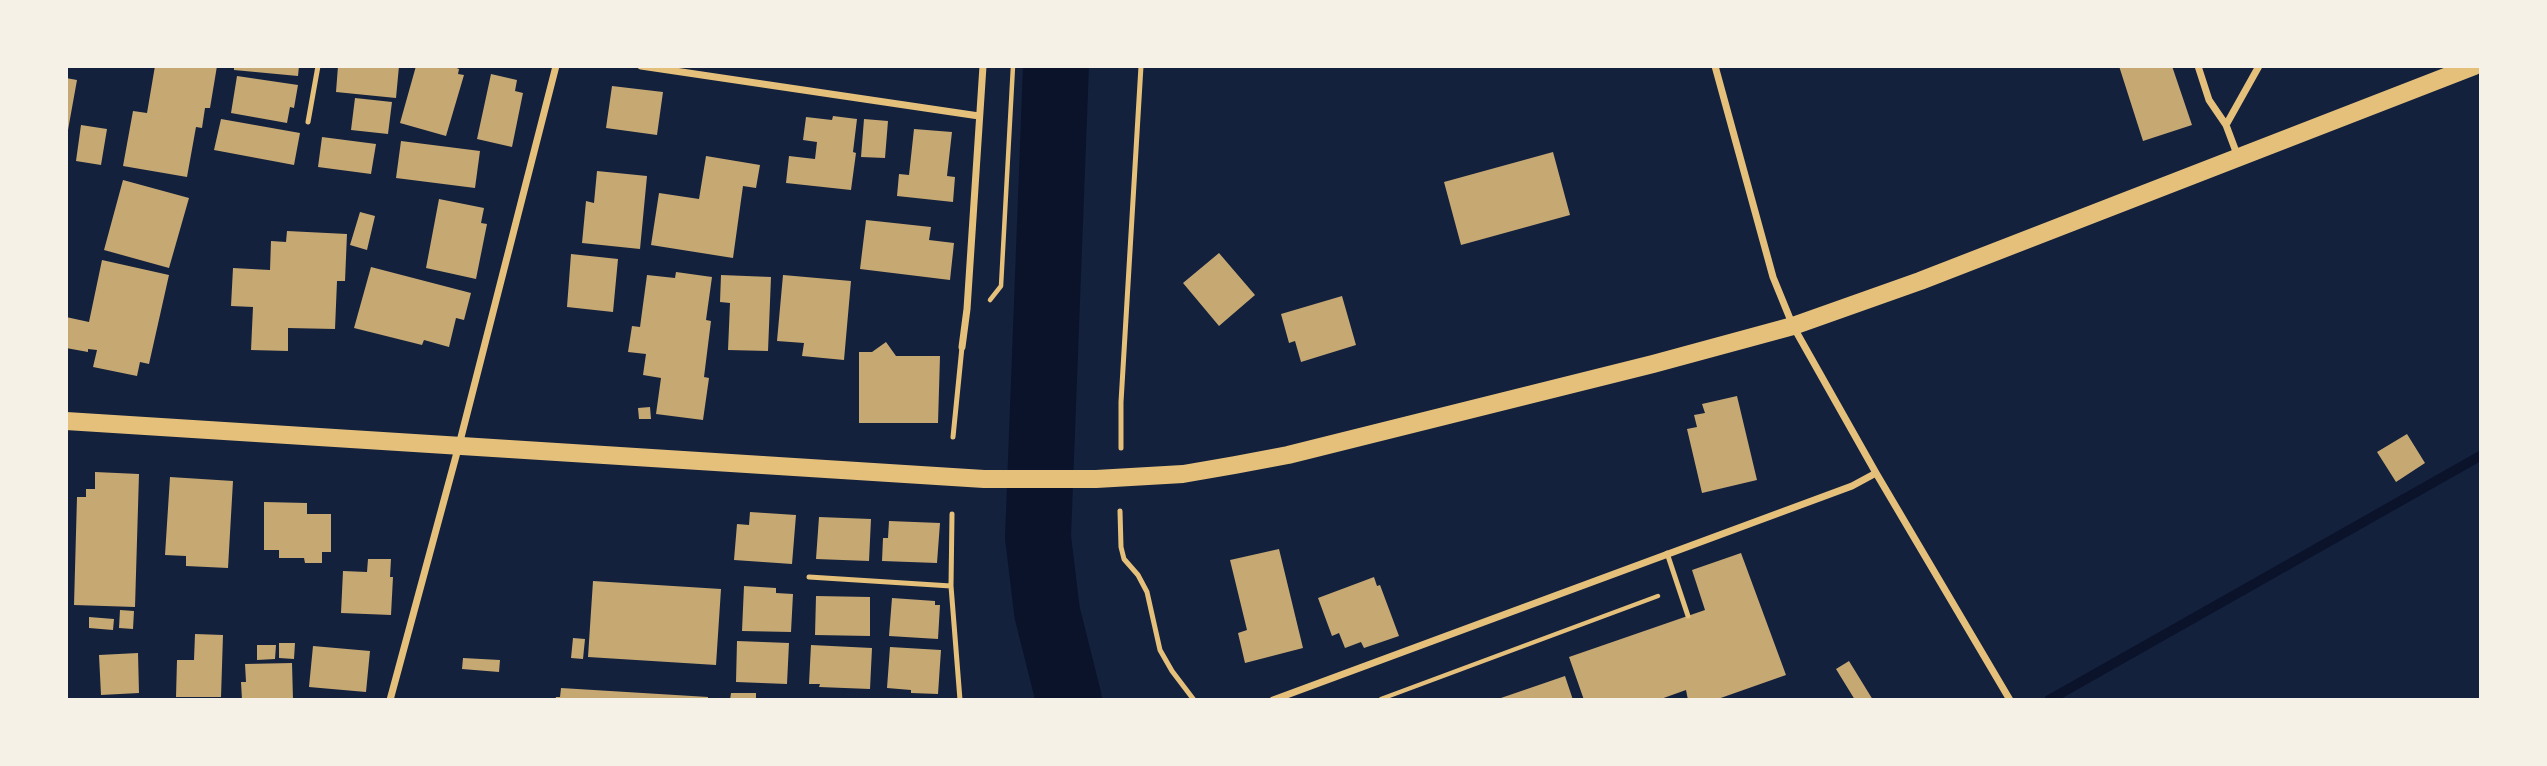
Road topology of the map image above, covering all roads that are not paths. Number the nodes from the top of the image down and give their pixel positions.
1 (318, 66) edge
2 (556, 66) edge
3 (641, 66) edge
4 (983, 66) edge
5 (1141, 66) edge
6 (1715, 66) edge
7 (2198, 66) edge
8 (2259, 66) edge
9 (2474, 66) edge
10 (979, 117) junction
11 (309, 122) dead end
12 (2226, 125) junction
13 (2238, 157) junction
14 (1793, 326) junction
15 (962, 347) joint
16 (66, 421) edge
17 (953, 437) dead end
18 (459, 445) junction
19 (1121, 448) dead end
20 (1876, 473) junction
21 (1120, 511) dead end
22 (952, 514) dead end
23 (1667, 553) junction
24 (809, 577) dead end
25 (951, 586) junction
26 (1688, 616) dead end
27 (2005, 698) edge
28 (390, 699) edge
29 (960, 699) edge
30 (1194, 699) edge
31 (1273, 699) edge

1 - 11 lane
2 - 18 street
3 - 10 street
4 - 10 street
5 - 19 lane
6 - 14 street
7 - 12 street
8 - 12 street
9 - 13 main road
10 - 15 street
12 - 13 street
13 - 14 main road
14 - 18 main road
14 - 20 street
15 - 17 lane
16 - 18 main road
18 - 28 street
20 - 23 street
20 - 27 street
21 - 30 lane
22 - 25 lane
23 - 26 lane
23 - 31 street
24 - 25 lane
25 - 29 lane

